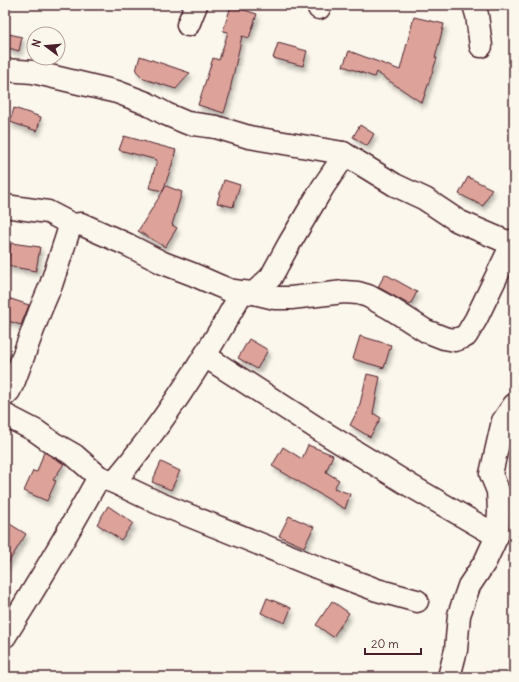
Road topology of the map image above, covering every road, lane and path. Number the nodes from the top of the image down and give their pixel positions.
1 (196, 5) edge
2 (474, 5) edge
3 (188, 25) dead end
4 (481, 46) dead end
5 (5, 70) edge
6 (343, 153) junction
7 (5, 206) edge
8 (72, 225) junction
9 (512, 244) edge
10 (248, 293) junction
11 (205, 356) junction
12 (5, 395) edge
13 (514, 405) edge
14 (5, 415) edge
15 (106, 480) junction
16 (497, 536) junction
17 (417, 601) dead end
18 (5, 636) edge
19 (449, 677) edge

1 - 3 street
2 - 4 street
5 - 6 street
6 - 9 street
6 - 10 street
7 - 8 street
8 - 10 street
8 - 12 street
9 - 10 street
10 - 11 street
11 - 15 street
11 - 16 street
13 - 16 street
14 - 15 street
15 - 17 street
15 - 18 street
16 - 19 street

